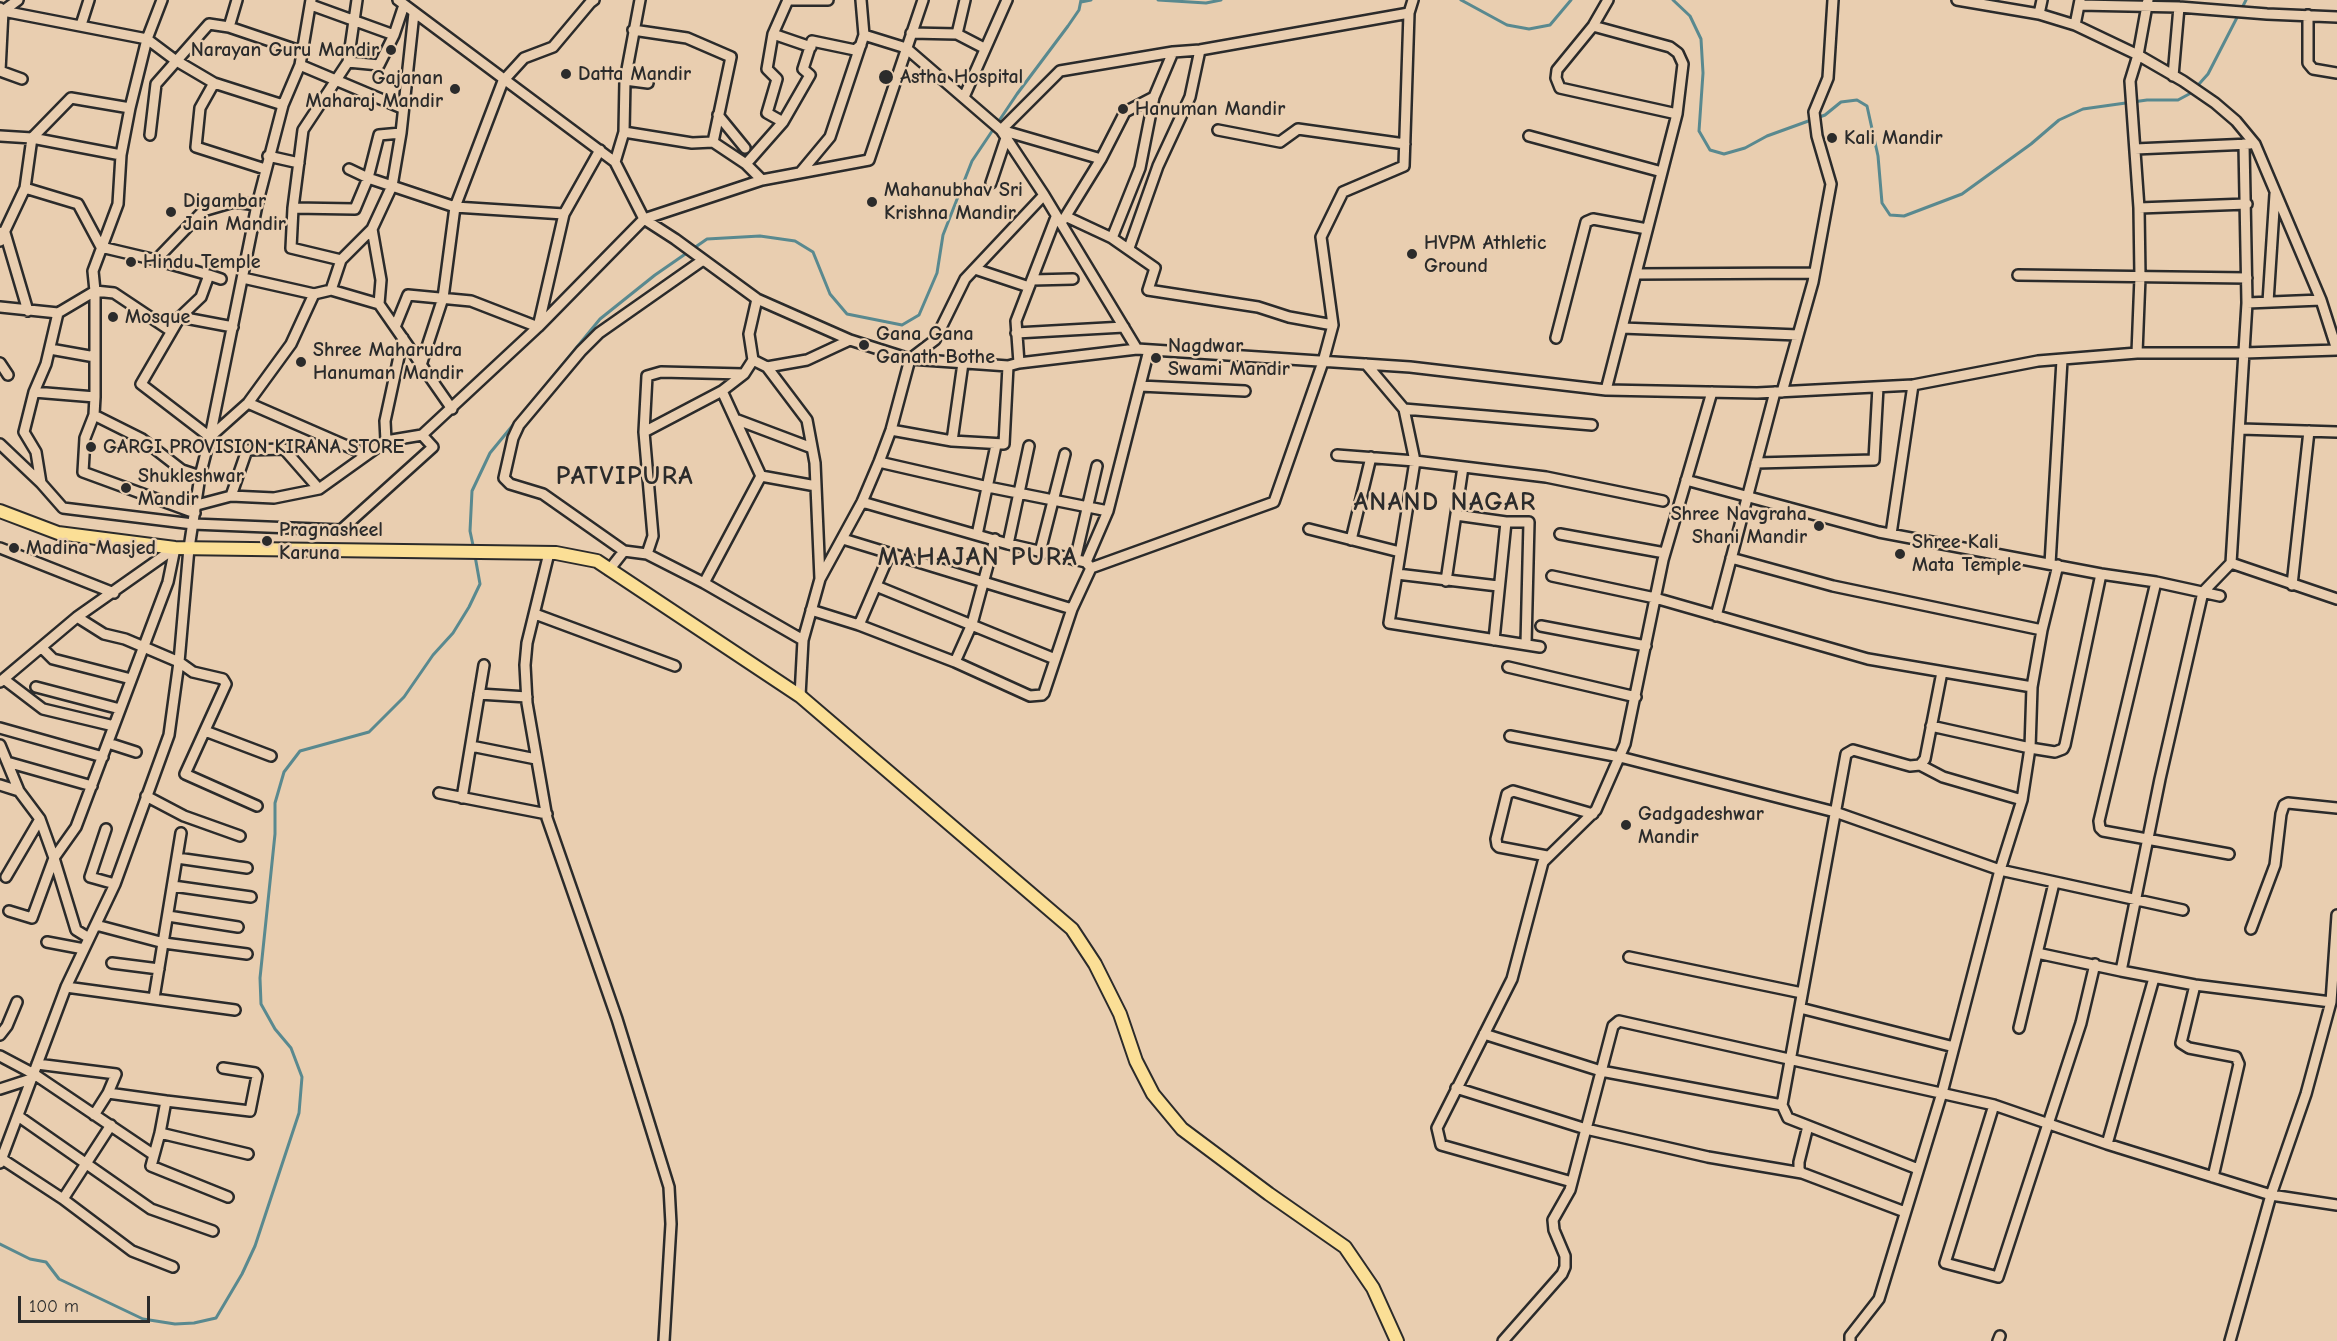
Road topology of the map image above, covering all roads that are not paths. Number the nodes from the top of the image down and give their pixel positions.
1 (18, 0) edge
2 (89, 0) edge
3 (162, 0) edge
4 (237, 0) edge
5 (357, 0) edge
6 (640, 0) edge
7 (828, 0) edge
8 (861, 0) edge
9 (923, 0) edge
10 (965, 0) edge
11 (1007, 0) edge
12 (1413, 0) edge
13 (1608, 0) edge
14 (1833, 0) edge
15 (1957, 0) edge
16 (2042, 0) edge
17 (591, 1) edge
18 (311, 2) edge
19 (2080, 2) edge
20 (401, 3) edge
21 (2147, 3) edge
22 (2179, 7) junction
23 (2, 10) edge
24 (414, 13) junction
25 (1409, 13) junction
26 (2039, 14) junction
27 (2308, 15) junction
28 (2337, 17) edge
29 (354, 21) junction
30 (81, 25) junction
31 (2075, 25) junction
32 (1593, 26) junction
33 (229, 27) junction
34 (633, 30) junction
35 (911, 33) junction
36 (773, 34) junction
37 (957, 34) junction
38 (394, 35) junction
39 (864, 35) junction
40 (147, 39) junction
41 (861, 45) junction
42 (811, 47) junction
43 (906, 48) junction
44 (984, 48) junction
45 (1200, 50) junction
46 (303, 52) junction
47 (1173, 52) junction
48 (2138, 55) junction
49 (175, 60) junction
50 (348, 62) junction
51 (300, 65) junction
52 (0, 71) edge
53 (2337, 73) edge
54 (2173, 76) junction
55 (22, 79) dead end
56 (336, 80) junction
57 (625, 80) junction
58 (503, 81) junction
59 (214, 83) junction
60 (648, 83) dead end
61 (964, 97) junction
62 (1154, 97) junction
63 (283, 105) junction
64 (130, 108) junction
65 (402, 108) junction
66 (1677, 114) junction
67 (718, 115) junction
68 (783, 122) junction
69 (1218, 130) dead end
70 (624, 132) junction
71 (1002, 132) junction
72 (401, 133) junction
73 (150, 135) dead end
74 (0, 136) edge
75 (1529, 136) dead end
76 (32, 138) junction
77 (713, 142) junction
78 (1405, 144) junction
79 (2244, 144) junction
80 (2255, 144) junction
81 (745, 148) dead end
82 (2135, 149) junction
83 (600, 150) junction
84 (121, 155) junction
85 (268, 156) junction
86 (1101, 159) junction
87 (615, 162) junction
88 (299, 163) junction
89 (746, 164) junction
90 (265, 169) junction
91 (349, 169) dead end
92 (1662, 172) junction
93 (800, 173) junction
94 (368, 178) junction
95 (762, 180) junction
96 (991, 183) dead end
97 (392, 186) junction
98 (25, 188) junction
99 (2275, 191) junction
100 (1044, 195) junction
101 (2247, 204) junction
102 (257, 205) junction
103 (455, 207) junction
104 (293, 208) junction
105 (2139, 208) junction
106 (564, 214) junction
107 (644, 219) junction
108 (1061, 219) junction
109 (372, 229) junction
110 (1647, 229) junction
111 (2, 235) edge
112 (1112, 238) junction
113 (101, 247) junction
114 (1129, 248) junction
115 (701, 259) junction
116 (156, 260) junction
117 (341, 260) junction
118 (975, 269) junction
119 (1814, 273) junction
120 (1636, 274) junction
121 (209, 275) junction
122 (2019, 275) dead end
123 (2140, 277) junction
124 (243, 278) junction
125 (2247, 278) junction
126 (221, 279) dead end
127 (1073, 279) dead end
128 (1030, 284) junction
129 (331, 290) junction
130 (95, 291) junction
131 (314, 294) junction
132 (443, 298) junction
133 (757, 299) junction
134 (2321, 300) junction
135 (2268, 302) junction
136 (2247, 303) junction
137 (379, 304) junction
138 (0, 307) edge
139 (28, 311) junction
140 (58, 313) junction
141 (180, 317) junction
142 (1333, 325) junction
143 (232, 327) junction
144 (395, 327) junction
145 (538, 327) junction
146 (1124, 327) junction
147 (1622, 328) junction
148 (171, 331) junction
149 (1016, 333) junction
150 (1798, 335) junction
151 (403, 338) junction
152 (1556, 338) dead end
153 (850, 340) junction
154 (50, 349) junction
155 (1137, 349) junction
156 (1149, 350) junction
157 (2337, 350) edge
158 (2137, 353) junction
159 (2244, 353) junction
160 (95, 357) junction
161 (910, 359) junction
162 (753, 360) junction
163 (2062, 360) junction
164 (1323, 362) junction
165 (0, 363) edge
166 (963, 363) junction
167 (1019, 363) junction
168 (1366, 364) junction
169 (421, 365) junction
170 (1008, 366) junction
171 (766, 367) junction
172 (744, 374) junction
173 (8, 375) dead end
174 (1913, 385) junction
175 (1140, 386) junction
176 (1878, 387) junction
177 (1606, 390) junction
178 (722, 391) junction
179 (1245, 391) dead end
180 (34, 392) junction
181 (1712, 392) junction
182 (1779, 392) junction
183 (95, 397) junction
184 (248, 403) junction
185 (452, 409) junction
186 (1404, 409) junction
187 (94, 415) junction
188 (735, 418) junction
189 (1592, 425) dead end
190 (2241, 429) junction
191 (891, 430) junction
192 (2308, 431) junction
193 (644, 432) junction
194 (2337, 432) edge
195 (422, 435) junction
196 (210, 437) junction
197 (386, 441) junction
198 (952, 441) junction
199 (0, 444) edge
200 (996, 445) junction
201 (1029, 446) dead end
202 (812, 448) junction
203 (365, 454) junction
204 (1065, 454) dead end
205 (1337, 455) dead end
206 (1371, 458) junction
207 (1415, 461) junction
208 (879, 462) junction
209 (1756, 463) junction
210 (1097, 466) dead end
211 (1463, 467) junction
212 (200, 476) junction
213 (761, 476) junction
214 (1686, 480) junction
215 (41, 483) junction
216 (816, 486) junction
217 (988, 487) junction
218 (318, 489) junction
219 (1019, 493) junction
220 (231, 496) junction
221 (1747, 497) junction
222 (1054, 499) junction
223 (1663, 501) dead end
224 (862, 502) junction
225 (1088, 506) junction
226 (196, 508) junction
227 (0, 511) edge
228 (1108, 511) junction
229 (1456, 515) junction
230 (1506, 522) junction
231 (193, 524) junction
232 (1309, 529) dead end
233 (1560, 534) dead end
234 (1891, 534) junction
235 (977, 535) junction
236 (843, 539) junction
237 (995, 539) junction
238 (1351, 540) junction
239 (1008, 544) junction
240 (0, 548) edge
241 (175, 548) junction
242 (189, 548) junction
243 (624, 551) junction
244 (1040, 552) junction
245 (1400, 552) junction
246 (549, 553) junction
247 (890, 553) junction
248 (1665, 553) junction
249 (647, 554) junction
250 (1731, 558) junction
251 (1075, 560) junction
252 (2231, 563) junction
253 (1089, 565) junction
254 (2054, 565) junction
255 (609, 570) junction
256 (1397, 574) junction
257 (2101, 574) junction
258 (1552, 576) dead end
259 (820, 579) junction
260 (1446, 581) junction
261 (984, 582) junction
262 (2156, 582) junction
263 (704, 583) junction
264 (2292, 585) junction
265 (876, 586) junction
266 (1498, 586) junction
267 (2203, 592) junction
268 (114, 593) junction
269 (2220, 596) dead end
270 (1655, 598) junction
271 (2337, 599) edge
272 (1072, 609) junction
273 (811, 610) junction
274 (535, 614) junction
275 (1716, 616) junction
276 (77, 617) junction
277 (972, 624) junction
278 (859, 626) junction
279 (1541, 626) dead end
280 (2042, 630) junction
281 (803, 640) junction
282 (1494, 640) junction
283 (1526, 644) junction
284 (1540, 646) dead end
285 (1646, 646) junction
286 (42, 648) junction
287 (143, 648) junction
288 (1055, 659) junction
289 (179, 662) junction
290 (956, 662) junction
291 (484, 665) dead end
292 (675, 666) dead end
293 (1508, 667) dead end
294 (1942, 672) junction
295 (131, 679) junction
296 (2, 681) edge
297 (36, 687) dead end
298 (2032, 687) junction
299 (479, 694) junction
300 (800, 696) junction
301 (527, 697) junction
302 (1636, 697) junction
303 (120, 709) junction
304 (114, 726) junction
305 (1931, 726) junction
306 (0, 728) edge
307 (205, 730) junction
308 (1510, 736) dead end
309 (108, 743) junction
310 (0, 745) edge
311 (471, 746) junction
312 (2030, 748) junction
313 (136, 752) dead end
314 (271, 756) dead end
315 (102, 757) junction
316 (1620, 758) junction
317 (536, 759) junction
318 (7, 762) junction
319 (1920, 765) junction
320 (0, 785) edge
321 (92, 786) junction
322 (19, 791) junction
323 (439, 793) dead end
324 (146, 796) junction
325 (462, 798) junction
326 (2022, 800) junction
327 (257, 806) dead end
328 (2337, 808) edge
329 (1835, 812) junction
330 (547, 814) junction
331 (1593, 814) junction
332 (40, 819) junction
333 (106, 829) dead end
334 (181, 833) dead end
335 (240, 836) dead end
336 (2148, 839) junction
337 (2229, 854) dead end
338 (1547, 856) junction
339 (54, 858) junction
340 (177, 858) junction
341 (247, 868) dead end
342 (2000, 870) junction
343 (6, 877) dead end
344 (2054, 883) junction
345 (115, 884) junction
346 (173, 886) junction
347 (251, 897) dead end
348 (2135, 901) junction
349 (2183, 910) dead end
350 (9, 912) dead end
351 (2337, 915) edge
352 (168, 916) junction
353 (96, 925) junction
354 (238, 927) dead end
355 (2251, 929) dead end
356 (89, 938) junction
357 (47, 942) dead end
358 (164, 943) junction
359 (2336, 945) edge
360 (84, 949) junction
361 (2037, 953) junction
362 (247, 954) dead end
363 (1629, 957) dead end
364 (112, 963) dead end
365 (2095, 964) junction
366 (159, 969) junction
367 (2121, 971) junction
368 (2154, 978) junction
369 (2195, 985) junction
370 (66, 987) junction
371 (1802, 993) junction
372 (154, 998) junction
373 (17, 1002) dead end
374 (2331, 1002) junction
375 (1800, 1008) junction
376 (235, 1010) dead end
377 (2019, 1028) dead end
378 (1484, 1034) junction
379 (0, 1035) edge
380 (1954, 1047) junction
381 (0, 1056) edge
382 (1790, 1058) junction
383 (223, 1068) dead end
384 (1601, 1071) junction
385 (34, 1072) junction
386 (1456, 1088) junction
387 (0, 1089) edge
388 (108, 1093) junction
389 (1942, 1093) junction
390 (166, 1101) junction
391 (1782, 1105) junction
392 (1994, 1106) junction
393 (94, 1115) junction
394 (18, 1116) junction
395 (2047, 1124) junction
396 (111, 1125) junction
397 (1808, 1126) junction
398 (1586, 1129) junction
399 (160, 1133) junction
400 (2107, 1144) junction
401 (248, 1154) dead end
402 (154, 1155) junction
403 (1, 1161) edge
404 (87, 1164) junction
405 (1918, 1169) junction
406 (1802, 1173) junction
407 (2213, 1177) junction
408 (1572, 1182) junction
409 (2271, 1195) junction
410 (228, 1197) dead end
411 (63, 1199) junction
412 (2337, 1205) edge
413 (1905, 1212) junction
414 (213, 1231) dead end
415 (173, 1267) dead end
416 (664, 1341) edge
417 (1397, 1341) edge
418 (1503, 1341) edge
419 (1850, 1341) edge
420 (2230, 1341) edge

1 - 23 street
2 - 30 street
3 - 40 street
4 - 33 street
5 - 29 street
6 - 34 street
7 - 36 street
8 - 39 street
9 - 35 street
10 - 37 street
11 - 44 street
12 - 25 street
13 - 32 street
14 - 119 street
15 - 26 street
16 - 26 street
17 - 58 street
18 - 29 street
18 - 46 street
19 - 21 street
19 - 31 street
20 - 24 street
20 - 38 street
21 - 22 street
21 - 48 street
22 - 27 street
22 - 54 street
23 - 30 street
23 - 52 street
24 - 58 street
24 - 65 street
25 - 45 street
25 - 78 street
26 - 31 street
27 - 28 street
27 - 53 street
29 - 38 street
29 - 50 street
30 - 40 street
31 - 48 street
32 - 66 street
32 - 66 street
33 - 46 street
33 - 49 street
34 - 57 street
34 - 67 street
35 - 37 street
35 - 43 street
36 - 42 street
36 - 68 street
37 - 44 street
38 - 50 street
39 - 41 street
39 - 43 street
40 - 49 street
40 - 64 street
41 - 42 street
41 - 93 street
42 - 68 street
43 - 61 street
43 - 93 street
44 - 61 street
45 - 47 street
45 - 114 street
46 - 51 street
47 - 62 street
47 - 71 street
48 - 54 street
48 - 82 street
49 - 59 street
49 - 73 street
50 - 56 street
51 - 56 street
51 - 63 street
52 - 55 street
54 - 80 street
56 - 65 street
56 - 88 street
57 - 60 street
57 - 70 street
58 - 83 street
58 - 103 street
59 - 63 street
59 - 90 street
61 - 71 street
62 - 86 street
62 - 112 street
63 - 85 street
64 - 76 street
64 - 84 street
65 - 72 street
66 - 92 street
67 - 77 street
67 - 81 street
68 - 89 street
69 - 78 street
70 - 77 street
70 - 87 street
71 - 86 street
71 - 96 street
71 - 100 street
72 - 94 street
72 - 97 street
74 - 76 street
75 - 92 street
76 - 84 street
76 - 98 street
77 - 89 street
78 - 142 street
79 - 80 street
79 - 82 street
79 - 101 street
80 - 99 street
82 - 105 street
83 - 87 street
83 - 106 street
84 - 113 street
85 - 88 street
85 - 90 street
86 - 108 street
87 - 107 street
88 - 104 street
89 - 95 street
90 - 102 street
91 - 94 street
92 - 110 street
93 - 95 street
94 - 97 street
94 - 104 street
95 - 107 street
97 - 103 street
97 - 109 street
98 - 111 street
98 - 113 street
99 - 134 street
99 - 135 street
100 - 108 street
100 - 118 street
101 - 105 street
101 - 125 street
102 - 116 street
102 - 124 street
103 - 106 street
103 - 132 street
104 - 117 street
105 - 123 street
106 - 145 street
107 - 115 street
107 - 145 street
108 - 112 street
108 - 128 street
108 - 146 street
109 - 117 street
109 - 137 street
110 - 120 street
110 - 152 street
111 - 139 street
112 - 114 street
113 - 116 street
113 - 130 street
114 - 142 street
115 - 133 street
115 - 243 street
116 - 121 street
117 - 129 street
118 - 128 street
118 - 161 street
119 - 120 street
119 - 150 street
120 - 147 street
121 - 126 street
121 - 141 street
122 - 123 street
123 - 125 street
123 - 158 street
124 - 131 street
124 - 143 street
125 - 136 street
127 - 128 street
128 - 149 street
129 - 131 street
129 - 137 street
130 - 140 street
130 - 148 street
130 - 160 street
131 - 184 street
132 - 144 street
132 - 145 street
132 - 169 street
133 - 153 street
133 - 162 street
134 - 135 street
134 - 157 street
135 - 136 street
136 - 159 street
137 - 144 street
138 - 139 street
139 - 140 street
140 - 154 street
141 - 143 street
141 - 148 street
142 - 164 street
143 - 196 street
144 - 151 street
145 - 185 street
146 - 149 street
146 - 155 street
147 - 150 street
147 - 177 street
148 - 196 street
149 - 167 street
150 - 182 street
151 - 169 street
151 - 197 street
153 - 161 street
153 - 171 street
154 - 160 street
154 - 180 street
155 - 156 street
155 - 167 street
156 - 164 street
156 - 175 street
157 - 159 street
158 - 159 street
158 - 163 street
159 - 190 street
160 - 183 street
161 - 166 street
161 - 191 street
162 - 171 street
162 - 172 street
163 - 174 street
163 - 254 street
164 - 168 street
164 - 253 street
165 - 173 street
166 - 170 street
166 - 198 street
167 - 170 street
168 - 177 street
168 - 186 street
169 - 185 street
170 - 200 street
171 - 202 street
172 - 178 street
172 - 193 street
174 - 176 street
174 - 234 street
175 - 179 street
175 - 228 street
176 - 182 street
176 - 209 street
177 - 181 street
178 - 188 street
178 - 193 street
180 - 183 street
180 - 215 street
181 - 182 street
181 - 214 street
182 - 209 street
183 - 187 street
184 - 196 street
184 - 203 street
185 - 195 street
186 - 189 street
186 - 207 street
187 - 212 street
187 - 226 street
188 - 202 street
188 - 213 street
190 - 192 street
190 - 252 street
191 - 198 street
191 - 208 street
192 - 194 street
192 - 264 street
193 - 249 street
195 - 197 street
195 - 231 street
196 - 212 street
197 - 203 street
198 - 200 street
199 - 215 street
200 - 217 street
201 - 219 street
202 - 216 street
203 - 218 street
204 - 222 street
205 - 206 street
206 - 207 street
206 - 238 street
207 - 211 street
207 - 245 street
208 - 217 street
208 - 224 street
209 - 221 street
210 - 225 street
211 - 223 street
211 - 229 street
212 - 226 street
213 - 216 street
213 - 263 street
214 - 221 street
214 - 248 street
215 - 231 street
216 - 259 street
217 - 219 street
217 - 235 street
218 - 220 street
218 - 220 street
219 - 222 street
219 - 239 street
220 - 226 street
221 - 234 street
221 - 250 street
222 - 225 street
222 - 244 street
224 - 235 street
224 - 236 street
225 - 228 street
225 - 251 street
226 - 231 street
227 - 241 main road
228 - 253 street
229 - 230 street
229 - 260 street
230 - 266 street
230 - 283 street
231 - 242 street
232 - 238 street
233 - 248 street
234 - 254 street
235 - 237 street
236 - 247 street
236 - 259 street
237 - 239 street
237 - 261 street
238 - 245 street
239 - 244 street
240 - 268 street
241 - 242 main road
241 - 268 street
241 - 287 street
242 - 246 main road
242 - 289 street
243 - 249 street
243 - 255 street
244 - 251 street
245 - 256 street
246 - 255 main road
246 - 274 street
247 - 261 street
247 - 265 street
248 - 270 street
249 - 263 street
250 - 275 street
250 - 280 street
251 - 253 street
252 - 264 street
252 - 267 street
253 - 272 street
254 - 257 street
254 - 280 street
255 - 300 main road
256 - 260 street
256 - 282 street
257 - 262 street
257 - 312 street
258 - 270 street
259 - 273 street
260 - 266 street
261 - 272 street
261 - 277 street
262 - 267 street
262 - 336 street
263 - 281 street
264 - 271 street
265 - 277 street
265 - 278 street
266 - 282 street
267 - 269 street
267 - 336 street
268 - 276 street
270 - 275 street
270 - 285 street
272 - 288 street
273 - 278 street
273 - 281 street
274 - 292 street
274 - 301 street
275 - 294 street
276 - 286 street
276 - 287 street
277 - 288 street
277 - 290 street
278 - 290 street
279 - 285 street
280 - 298 street
281 - 300 street
282 - 283 street
283 - 284 street
285 - 302 street
286 - 295 street
286 - 296 street
287 - 289 street
287 - 295 street
288 - 290 street
289 - 307 street
289 - 324 street
291 - 299 street
293 - 302 street
294 - 298 street
294 - 305 street
295 - 303 street
296 - 304 street
297 - 303 street
298 - 312 street
299 - 301 street
299 - 311 street
300 - 417 main road
301 - 317 street
302 - 316 street
303 - 304 street
304 - 309 street
305 - 312 street
305 - 319 street
306 - 315 street
307 - 314 street
307 - 327 street
308 - 316 street
309 - 313 street
309 - 315 street
310 - 318 street
311 - 317 street
311 - 325 street
312 - 326 street
315 - 321 street
316 - 329 street
316 - 331 street
317 - 330 street
318 - 321 street
318 - 322 street
319 - 326 street
319 - 329 street
320 - 322 street
321 - 339 street
322 - 332 street
323 - 325 street
324 - 335 street
324 - 345 street
325 - 330 street
326 - 342 street
328 - 355 street
329 - 342 street
329 - 371 street
330 - 416 street
331 - 338 street
331 - 338 street
332 - 339 street
332 - 343 street
333 - 345 street
334 - 340 street
336 - 337 street
336 - 348 street
338 - 378 street
339 - 350 street
339 - 356 street
340 - 341 street
340 - 346 street
342 - 344 street
342 - 380 street
344 - 348 street
344 - 361 street
345 - 353 street
346 - 347 street
346 - 352 street
348 - 349 street
348 - 367 street
351 - 359 street
352 - 354 street
352 - 358 street
353 - 356 street
353 - 358 street
356 - 360 street
357 - 360 street
358 - 362 street
358 - 366 street
359 - 374 street
360 - 370 street
361 - 365 street
361 - 377 street
363 - 371 street
364 - 366 street
365 - 367 street
365 - 395 street
366 - 372 street
367 - 368 street
368 - 369 street
368 - 400 street
369 - 374 street
369 - 407 street
370 - 372 street
370 - 385 street
371 - 375 street
372 - 376 street
373 - 379 street
374 - 409 street
375 - 380 street
375 - 382 street
378 - 384 street
378 - 386 street
380 - 389 street
381 - 385 street
382 - 384 street
382 - 389 street
382 - 391 street
383 - 390 street
384 - 391 street
384 - 398 street
385 - 387 street
385 - 388 street
385 - 393 street
385 - 394 street
386 - 398 street
386 - 408 street
388 - 390 street
388 - 393 street
389 - 392 street
389 - 405 street
390 - 399 street
391 - 397 street
392 - 395 street
392 - 395 street
393 - 396 street
394 - 403 street
394 - 404 street
395 - 400 street
396 - 402 street
396 - 404 street
397 - 405 street
397 - 406 street
398 - 406 street
398 - 408 street
399 - 401 street
399 - 402 street
400 - 407 street
402 - 410 street
403 - 411 street
404 - 411 street
404 - 414 street
405 - 413 street
406 - 413 street
407 - 409 street
408 - 418 street
409 - 412 street
409 - 420 street
411 - 415 street
413 - 419 street

